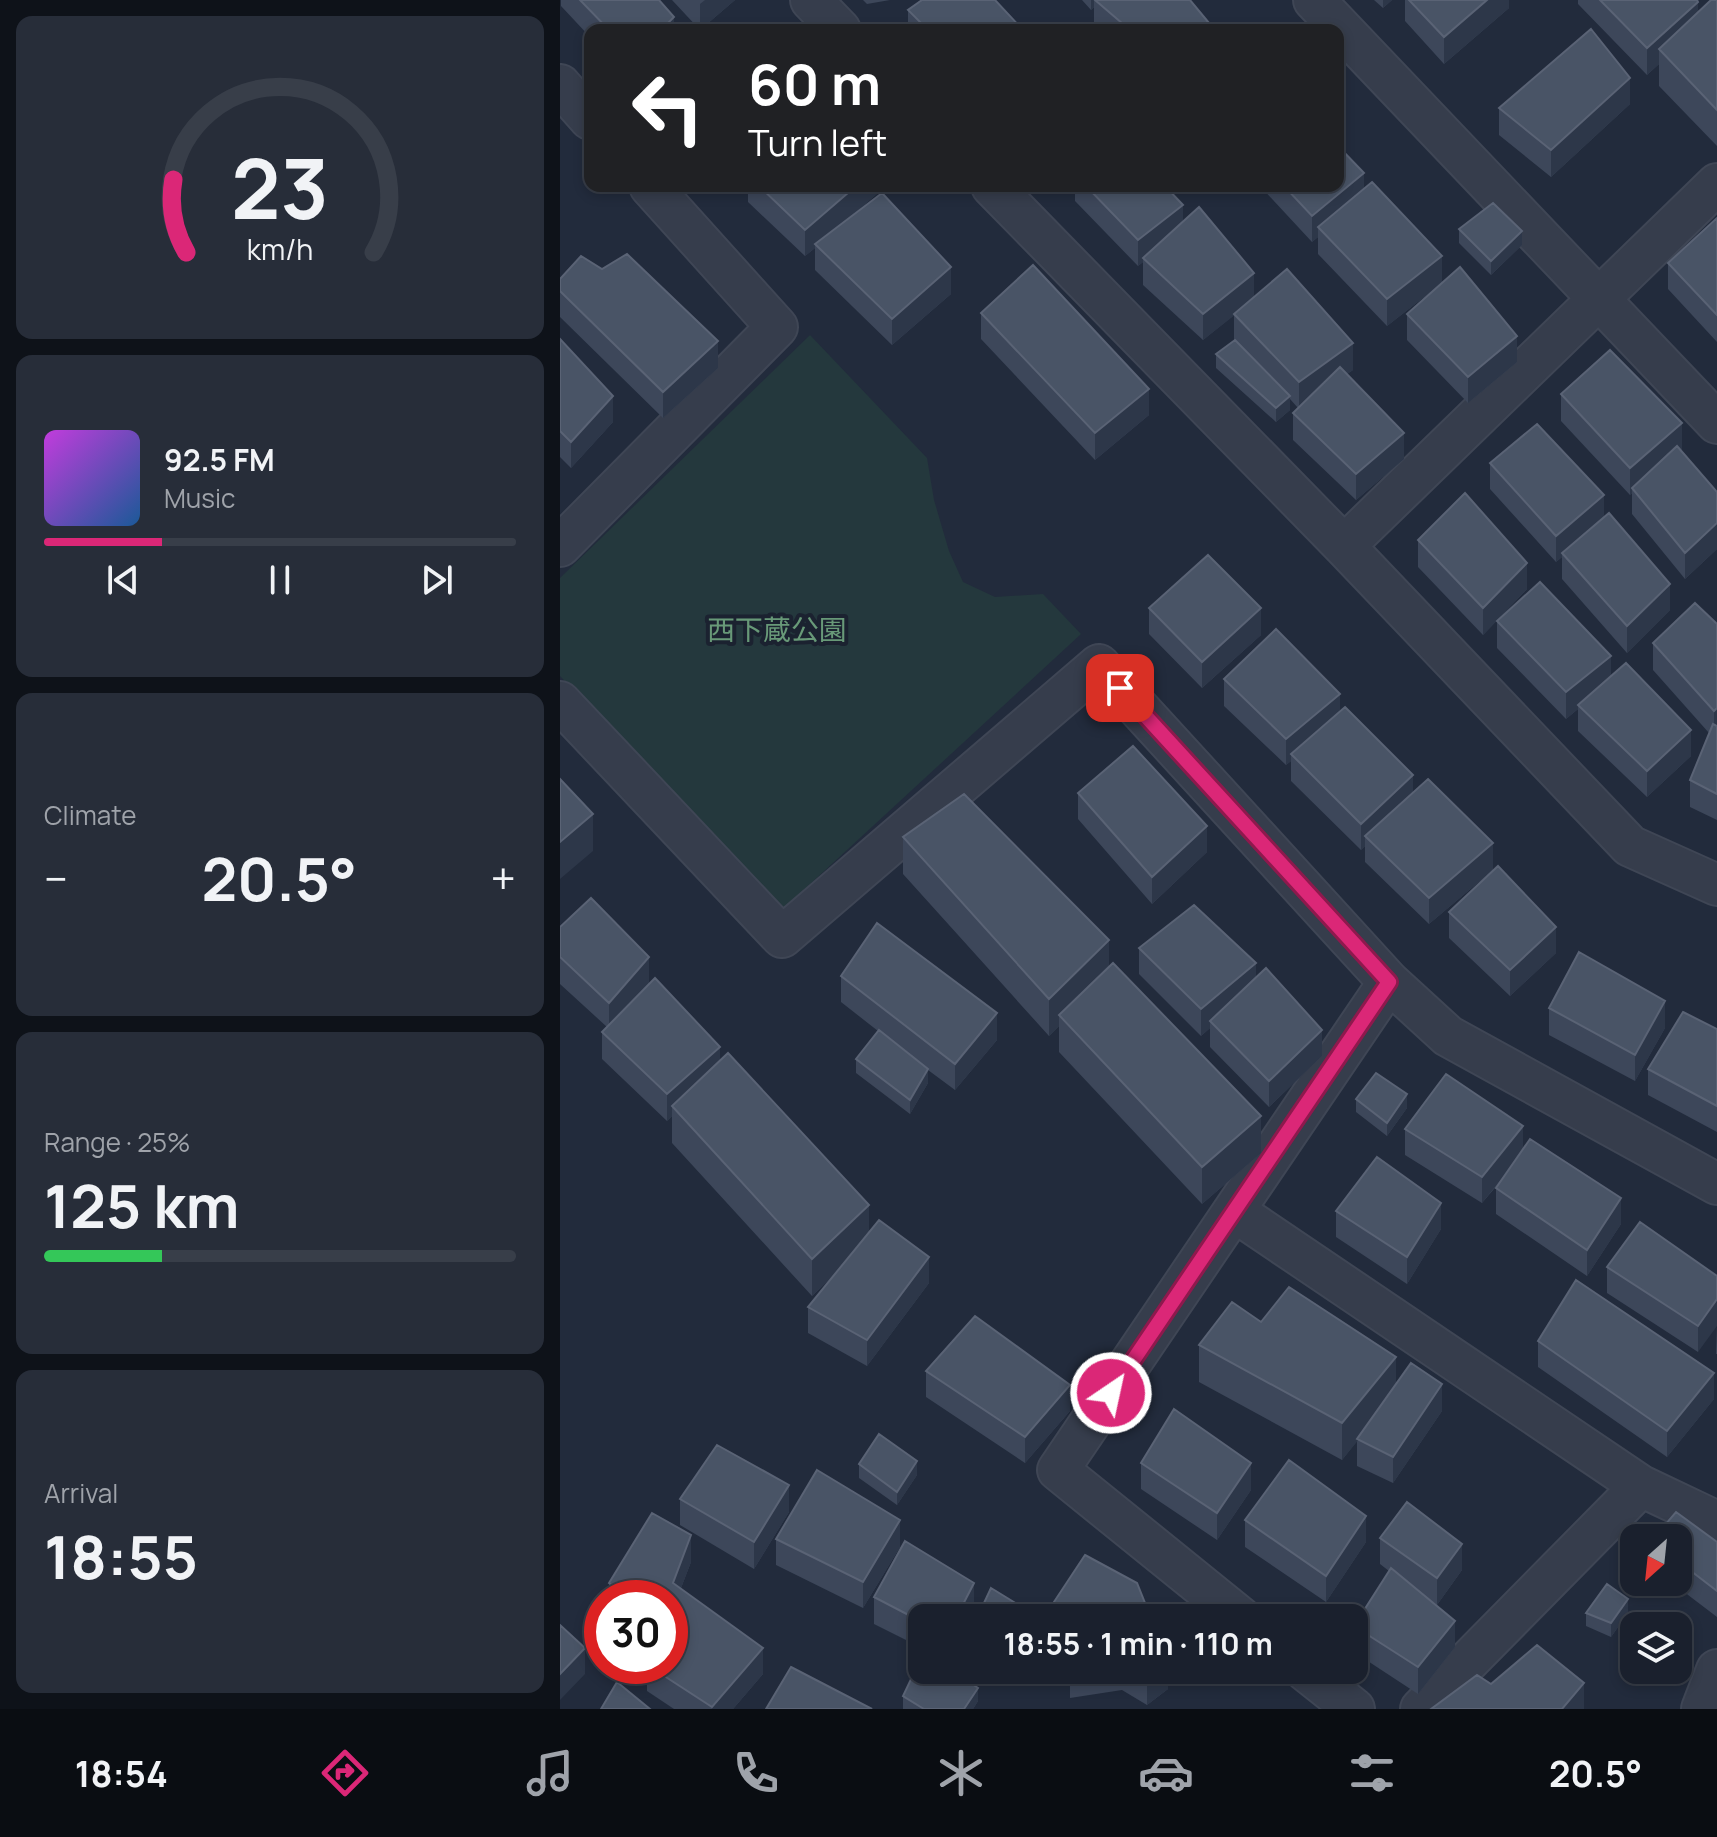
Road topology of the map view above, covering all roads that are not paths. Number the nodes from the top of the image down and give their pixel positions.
1 (811, 0) edge
2 (1314, 0) edge
3 (834, 24) edge
4 (1337, 24) edge
5 (1344, 32) edge
6 (560, 85) edge
7 (584, 112) edge
8 (1717, 184) edge
9 (655, 192) edge
10 (998, 192) edge
11 (1596, 297) junction
12 (1717, 423) edge
13 (560, 546) edge
14 (1344, 546) junction
15 (560, 702) edge
16 (1717, 885) edge
17 (1389, 982) junction
18 (1717, 1184) edge
19 (1234, 1211) junction
20 (1641, 1486) junction
21 (1717, 1522) edge
22 (1224, 1604) edge
23 (1323, 1684) edge
24 (1354, 1709) edge
25 (1421, 1709) edge

1 - 3 street
2 - 4 street
5 - 11 street
6 - 7 street
8 - 11 street
9 - 13 street
10 - 14 street
11 - 12 street
11 - 14 street
14 - 16 street
15 - 17 street
17 - 18 street
17 - 19 street
19 - 20 street
19 - 22 street
20 - 21 street
20 - 25 street
23 - 24 street

